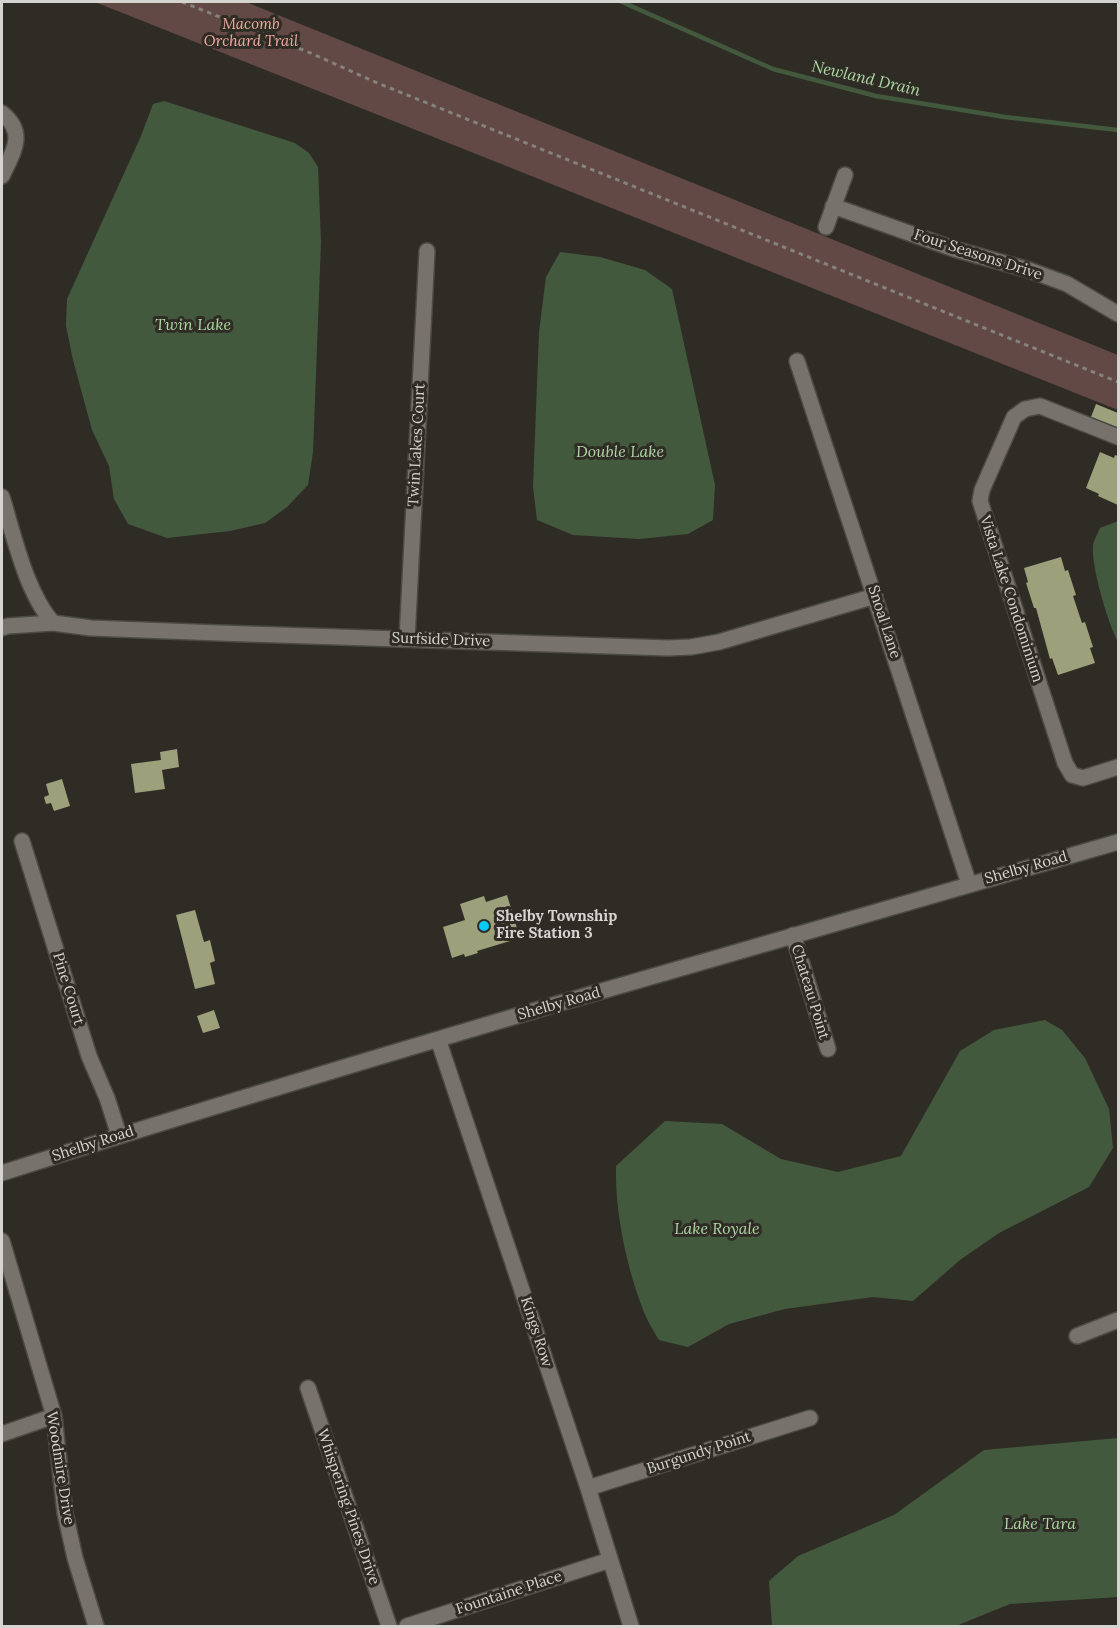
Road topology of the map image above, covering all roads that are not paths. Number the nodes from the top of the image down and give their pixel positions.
1 (2, 113) edge
2 (845, 175) dead end
3 (2, 176) edge
4 (833, 206) junction
5 (826, 227) dead end
6 (427, 251) dead end
7 (1119, 314) edge
8 (797, 361) dead end
9 (1119, 437) edge
10 (2, 497) edge
11 (875, 596) junction
12 (53, 623) junction
13 (2, 628) edge
14 (407, 639) junction
15 (1119, 767) edge
16 (22, 840) dead end
17 (1119, 842) edge
18 (969, 884) junction
19 (793, 935) junction
20 (438, 1039) junction
21 (828, 1049) dead end
22 (119, 1135) junction
23 (2, 1173) edge
24 (2, 1241) edge
25 (1119, 1320) edge
26 (1077, 1336) dead end
27 (308, 1388) dead end
28 (54, 1416) junction
29 (810, 1418) dead end
30 (2, 1434) edge
31 (588, 1488) junction
32 (610, 1560) junction
33 (96, 1626) edge
34 (389, 1626) edge
35 (407, 1626) edge
36 (631, 1626) edge

1 - 3 street
2 - 4 street
4 - 5 street
4 - 7 street, Four Seasons Drive
6 - 14 street, Twin Lakes Court
8 - 11 street, Snoal Lane
9 - 15 street, Vista Lake Condominium
10 - 12 street
11 - 14 street, Surfside Drive
11 - 18 street, Snoal Lane
12 - 13 street, Surfside Drive
12 - 14 street, Surfside Drive
16 - 22 street, Pine Court
17 - 18 street, Shelby Road
18 - 19 street, Shelby Road
19 - 20 street, Shelby Road
19 - 21 street, Chateau Point
20 - 22 street, Shelby Road
20 - 31 street, Kings Row
22 - 23 street, Shelby Road
24 - 28 street, Woodmire Drive
25 - 26 street
27 - 34 street, Whispering Pines Drive
28 - 30 street
28 - 33 street, Woodmire Drive
29 - 31 street, Burgundy Point
31 - 32 street, Kings Row
32 - 35 street, Fountaine Place
32 - 36 street, Kings Row

